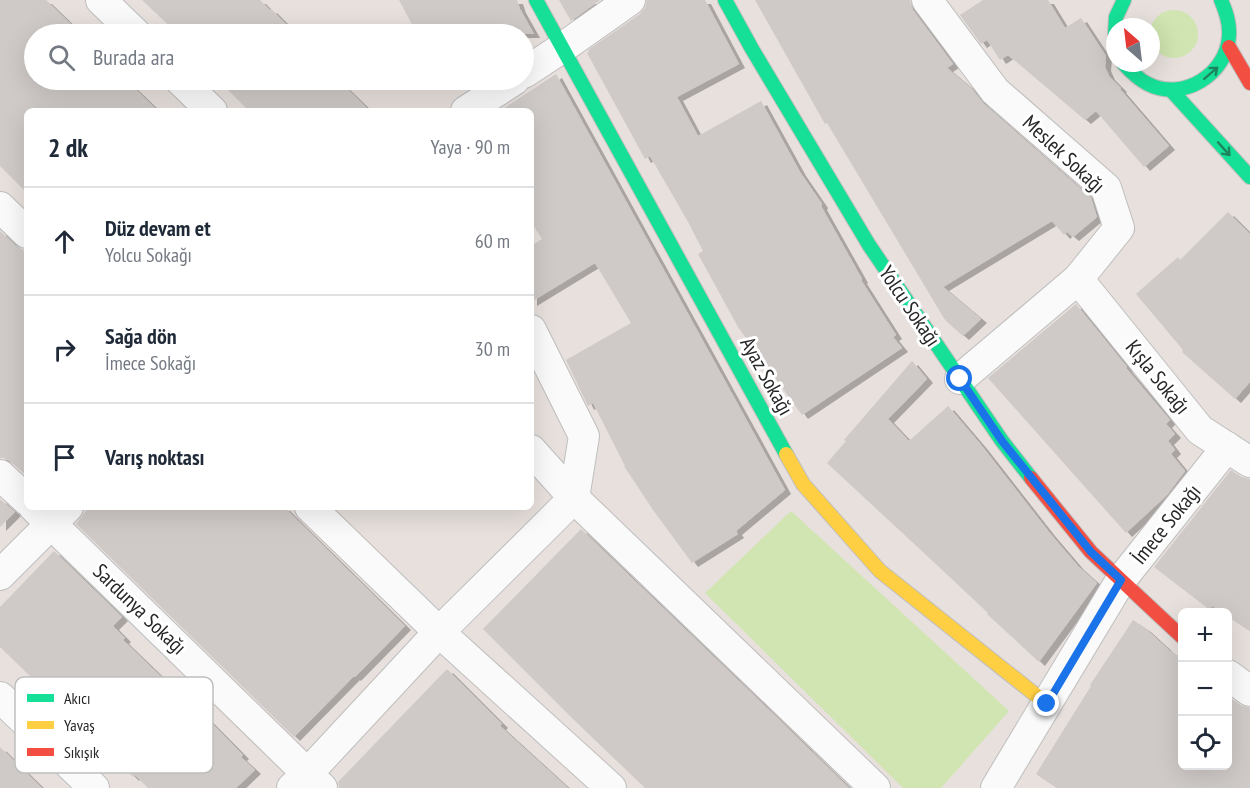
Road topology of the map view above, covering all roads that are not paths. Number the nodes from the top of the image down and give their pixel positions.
1 (101, 0) edge
2 (536, 0) edge
3 (630, 0) edge
4 (725, 0) edge
5 (927, 0) edge
6 (1105, 0) edge
7 (1124, 0) edge
8 (1221, 0) edge
9 (1239, 9) dead end
10 (1116, 18) joint
11 (126, 24) edge
12 (1231, 28) junction
13 (1229, 47) junction
14 (562, 48) junction
15 (534, 66) edge
16 (1132, 72) edge
17 (1250, 83) edge
18 (190, 90) edge
19 (499, 90) edge
20 (1171, 90) junction
21 (209, 108) edge
22 (471, 108) edge
23 (1250, 177) edge
24 (0, 207) edge
25 (24, 230) edge
26 (1078, 279) junction
27 (534, 336) edge
28 (960, 379) junction
29 (534, 453) edge
30 (1239, 455) edge
31 (0, 475) edge
32 (24, 497) edge
33 (574, 498) junction
34 (313, 510) edge
35 (52, 513) edge
36 (0, 575) edge
37 (1121, 580) junction
38 (439, 632) junction
39 (1178, 633) edge
40 (207, 677) edge
41 (1232, 678) edge
42 (213, 683) edge
43 (1250, 691) edge
44 (0, 697) edge
45 (1047, 704) junction
46 (15, 712) edge
47 (79, 773) edge
48 (307, 783) edge
49 (94, 788) edge
50 (611, 788) edge
51 (875, 788) edge
52 (996, 788) edge

1 - 11 street
2 - 14 street, Ayaz Sokağı
3 - 14 street
4 - 28 street, Yolcu Sokağı
5 - 26 street, Meslek Sokağı
6 - 10 street
7 - 10 street
8 - 12 street
9 - 12 street
12 - 13 street
13 - 17 street
20 -> 13 street
14 - 15 street
14 - 45 street, Ayaz Sokağı
16 - 20 street
18 - 21 street
19 - 22 street
20 -> 23 street
24 - 25 street
26 - 28 street, Meslek Sokağı
26 - 30 street, Kışla Sokağı
27 - 33 street
28 - 37 street, Yolcu Sokağı
29 - 33 street
30 - 37 street, İmece Sokağı
31 - 32 street
33 - 38 street
33 - 51 street
34 - 38 street
35 - 36 street
35 - 40 street, Sardunya Sokağı
37 - 39 street, Yolcu Sokağı
37 - 45 street, İmece Sokağı
38 - 48 street
38 - 50 street
41 - 43 street
42 - 48 street, Sardunya Sokağı
44 - 46 street
45 - 52 street, İmece Sokağı
47 - 49 street

